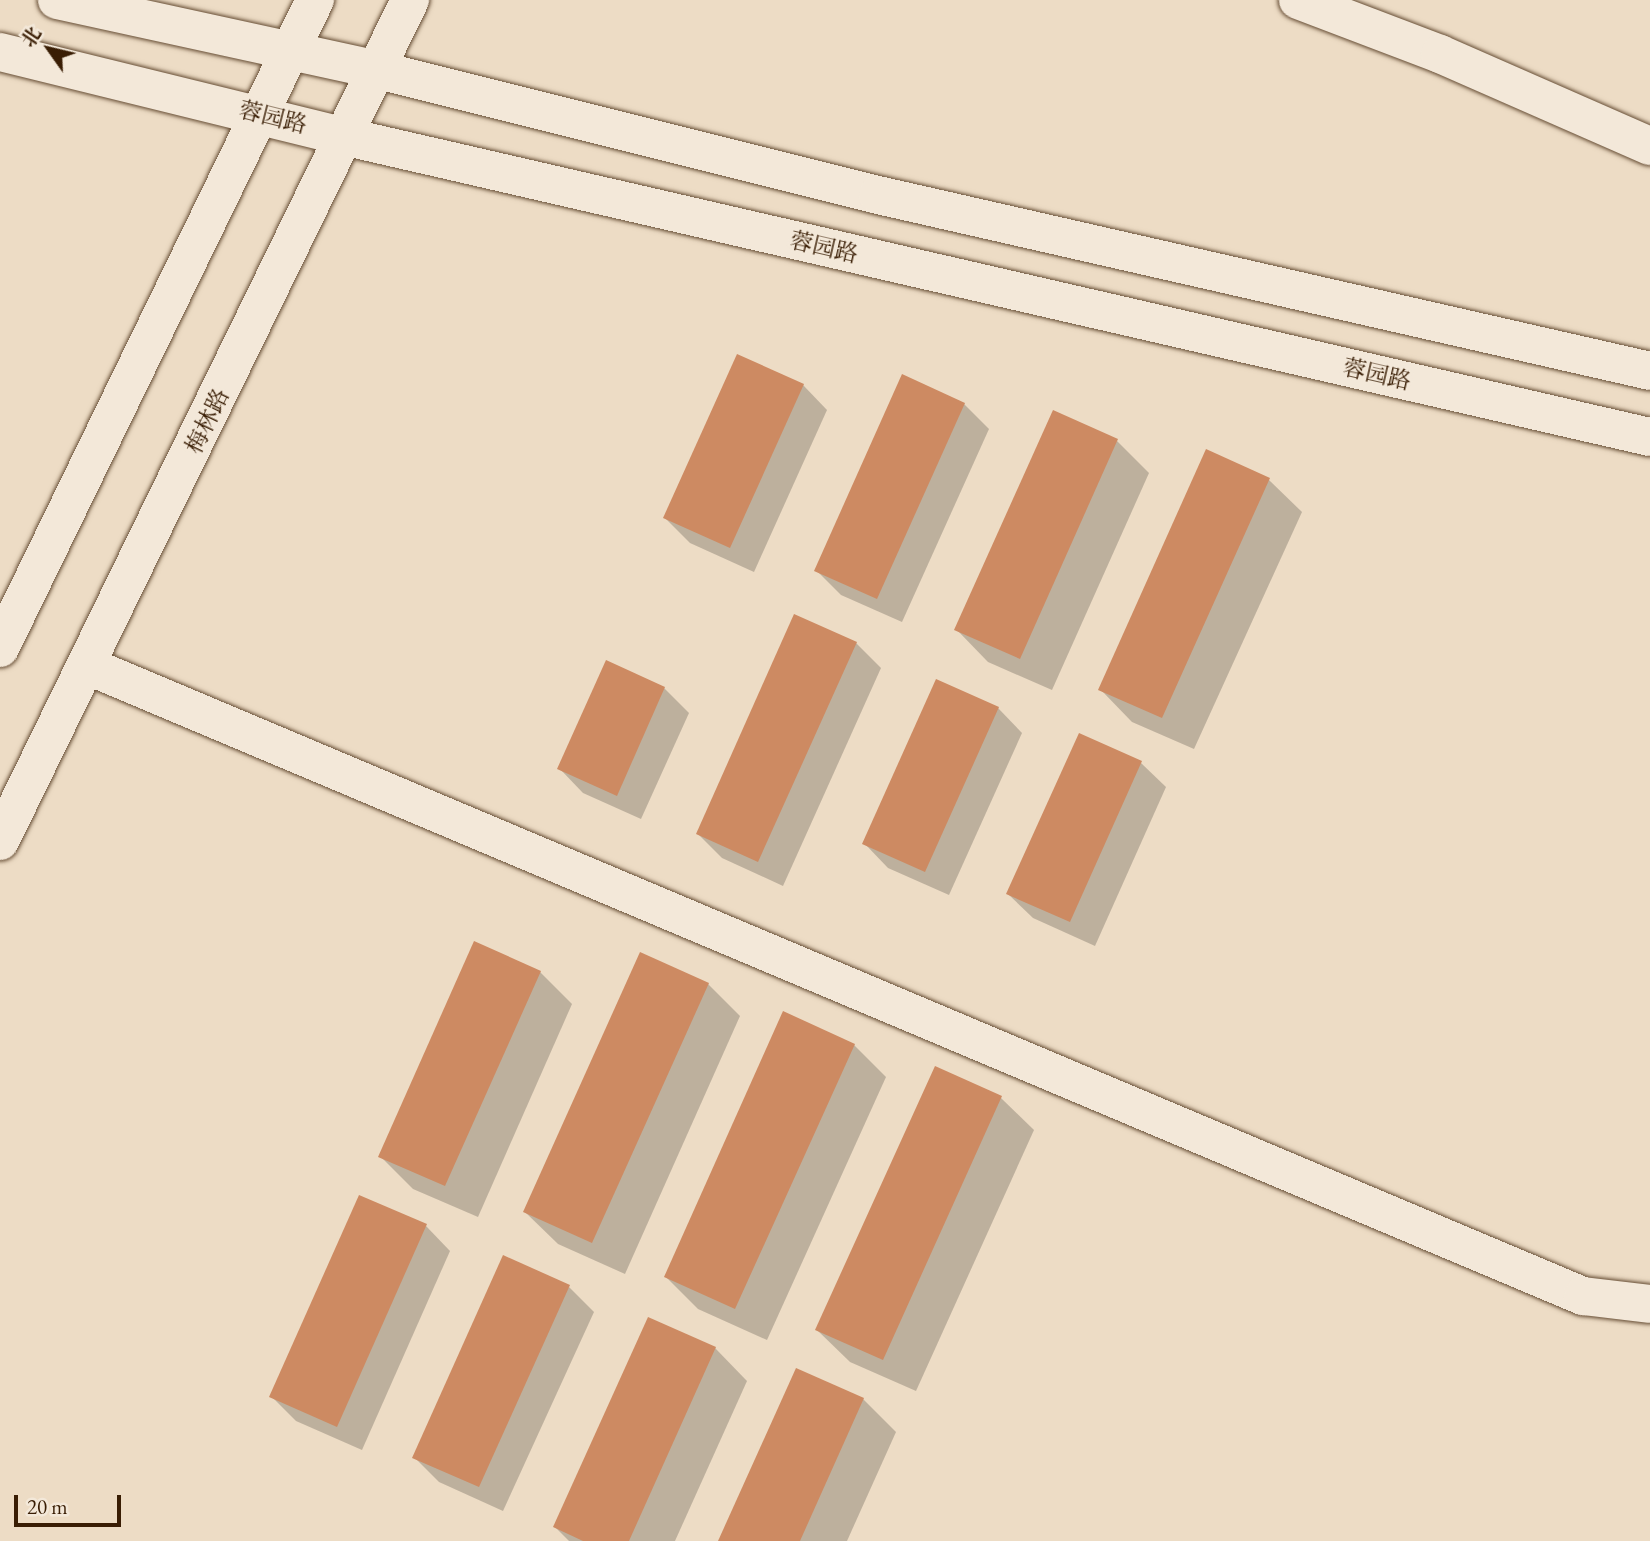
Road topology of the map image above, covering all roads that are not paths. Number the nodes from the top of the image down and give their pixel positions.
1 (57, 0) edge
2 (315, 0) edge
3 (410, 0) edge
4 (1298, 0) edge
5 (0, 52) edge
6 (290, 52) junction
7 (378, 70) junction
8 (260, 113) junction
9 (347, 137) junction
10 (1650, 146) edge
11 (1650, 371) edge
12 (1650, 437) edge
13 (0, 648) edge
14 (86, 665) junction
15 (0, 841) edge
16 (1650, 1304) edge

1 - 6 street
2 - 6 street
3 - 7 street, 梅林路
4 - 10 street
5 - 8 street, 蓉园路
6 - 7 street
6 - 8 street
7 - 9 street, 梅林路
7 - 11 street
8 - 9 street, 蓉园路
8 - 13 street
9 - 12 street, 蓉园路
9 - 14 street, 梅林路
14 - 15 street, 梅林路
14 - 16 street

